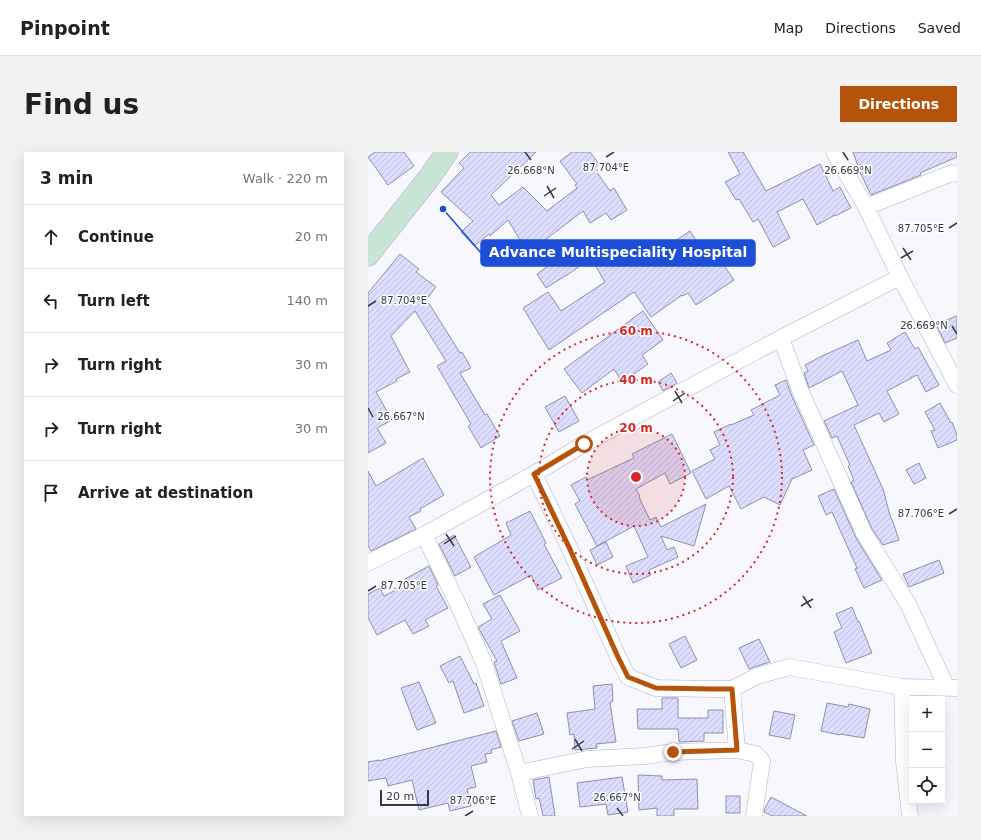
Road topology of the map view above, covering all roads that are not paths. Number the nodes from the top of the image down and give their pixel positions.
1 (447, 152) edge
2 (834, 152) edge
3 (957, 174) edge
4 (866, 208) junction
5 (368, 254) edge
6 (900, 277) junction
7 (781, 338) junction
8 (957, 385) edge
9 (534, 474) junction
10 (424, 535) junction
11 (368, 563) edge
12 (902, 687) junction
13 (952, 688) edge
14 (732, 689) junction
15 (737, 750) junction
16 (519, 773) junction
17 (530, 816) edge
18 (754, 816) edge
19 (910, 816) edge

1 - 5 street
2 - 4 street
3 - 4 street
4 - 6 street
6 - 7 street
6 - 8 street
7 - 9 street
7 - 13 street
9 - 10 street
9 - 14 street
10 - 11 street
10 - 16 street
12 - 13 street
12 - 14 street
12 - 19 street
14 - 15 street
15 - 16 street
15 - 18 street
16 - 17 street

